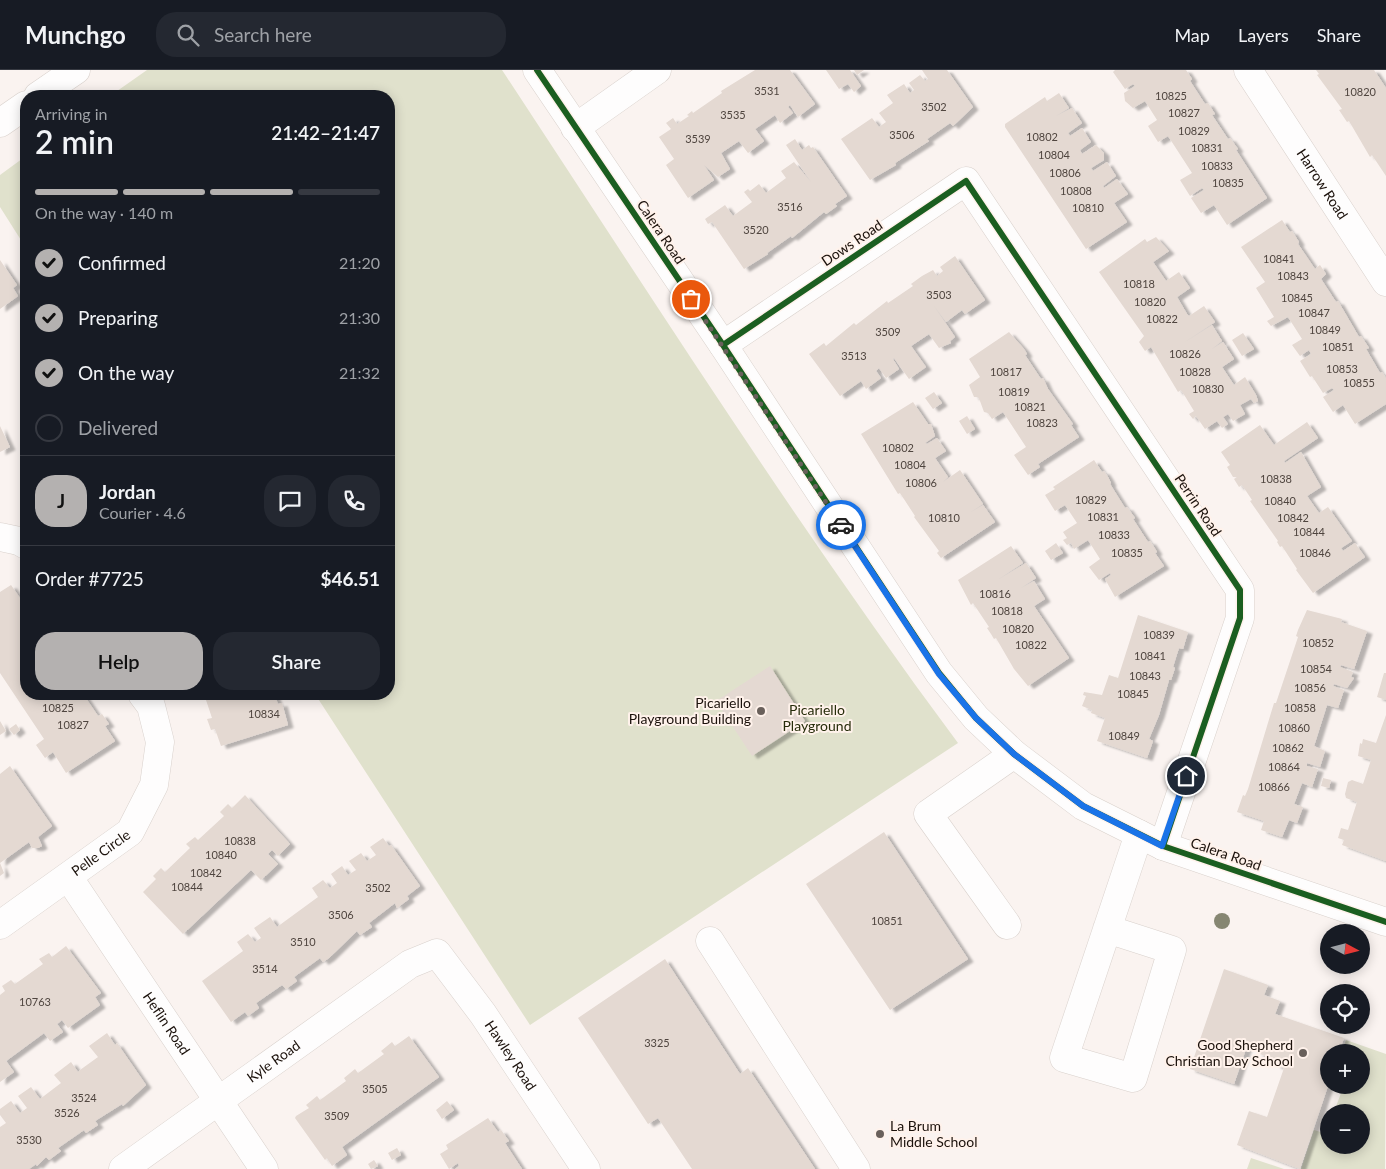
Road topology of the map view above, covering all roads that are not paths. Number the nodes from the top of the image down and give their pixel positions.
1 (76, 70) edge
2 (537, 70) edge
3 (657, 70) edge
4 (1254, 78) edge
5 (47, 90) edge
6 (20, 109) edge
7 (0, 123) edge
8 (575, 128) junction
9 (986, 210) joint
10 (1386, 282) edge
11 (723, 345) junction
12 (0, 537) edge
13 (20, 542) edge
14 (146, 700) edge
15 (1014, 754) junction
16 (1151, 840) junction
17 (69, 878) junction
18 (1386, 922) edge
19 (0, 925) edge
20 (1007, 925) dead end
21 (1107, 930) junction
22 (710, 941) dead end
23 (427, 957) joint
24 (217, 1101) junction
25 (122, 1169) edge
26 (264, 1169) edge
27 (586, 1169) edge
28 (856, 1169) edge

1 - 5 street
2 - 8 street, Calera Road
3 - 8 street
4 - 10 street, Harrow Road
6 - 7 street
8 - 11 street, Calera Road
9 - 11 street, Dows Road
9 - 16 street, Perrin Road
11 - 15 street, Calera Road
12 - 13 street
14 - 17 street, Pelle Circle
15 - 16 street, Calera Road
15 - 20 street
16 - 18 street, Calera Road
16 - 21 street, Perrin Road
17 - 19 street, Pelle Circle
17 - 24 street, Heflin Road
21 - 21 street, Perrin Road
22 - 28 street
23 - 24 street, Kyle Road
23 - 27 street, Hawley Road
24 - 25 street, Kyle Road
24 - 26 street, Heflin Road

